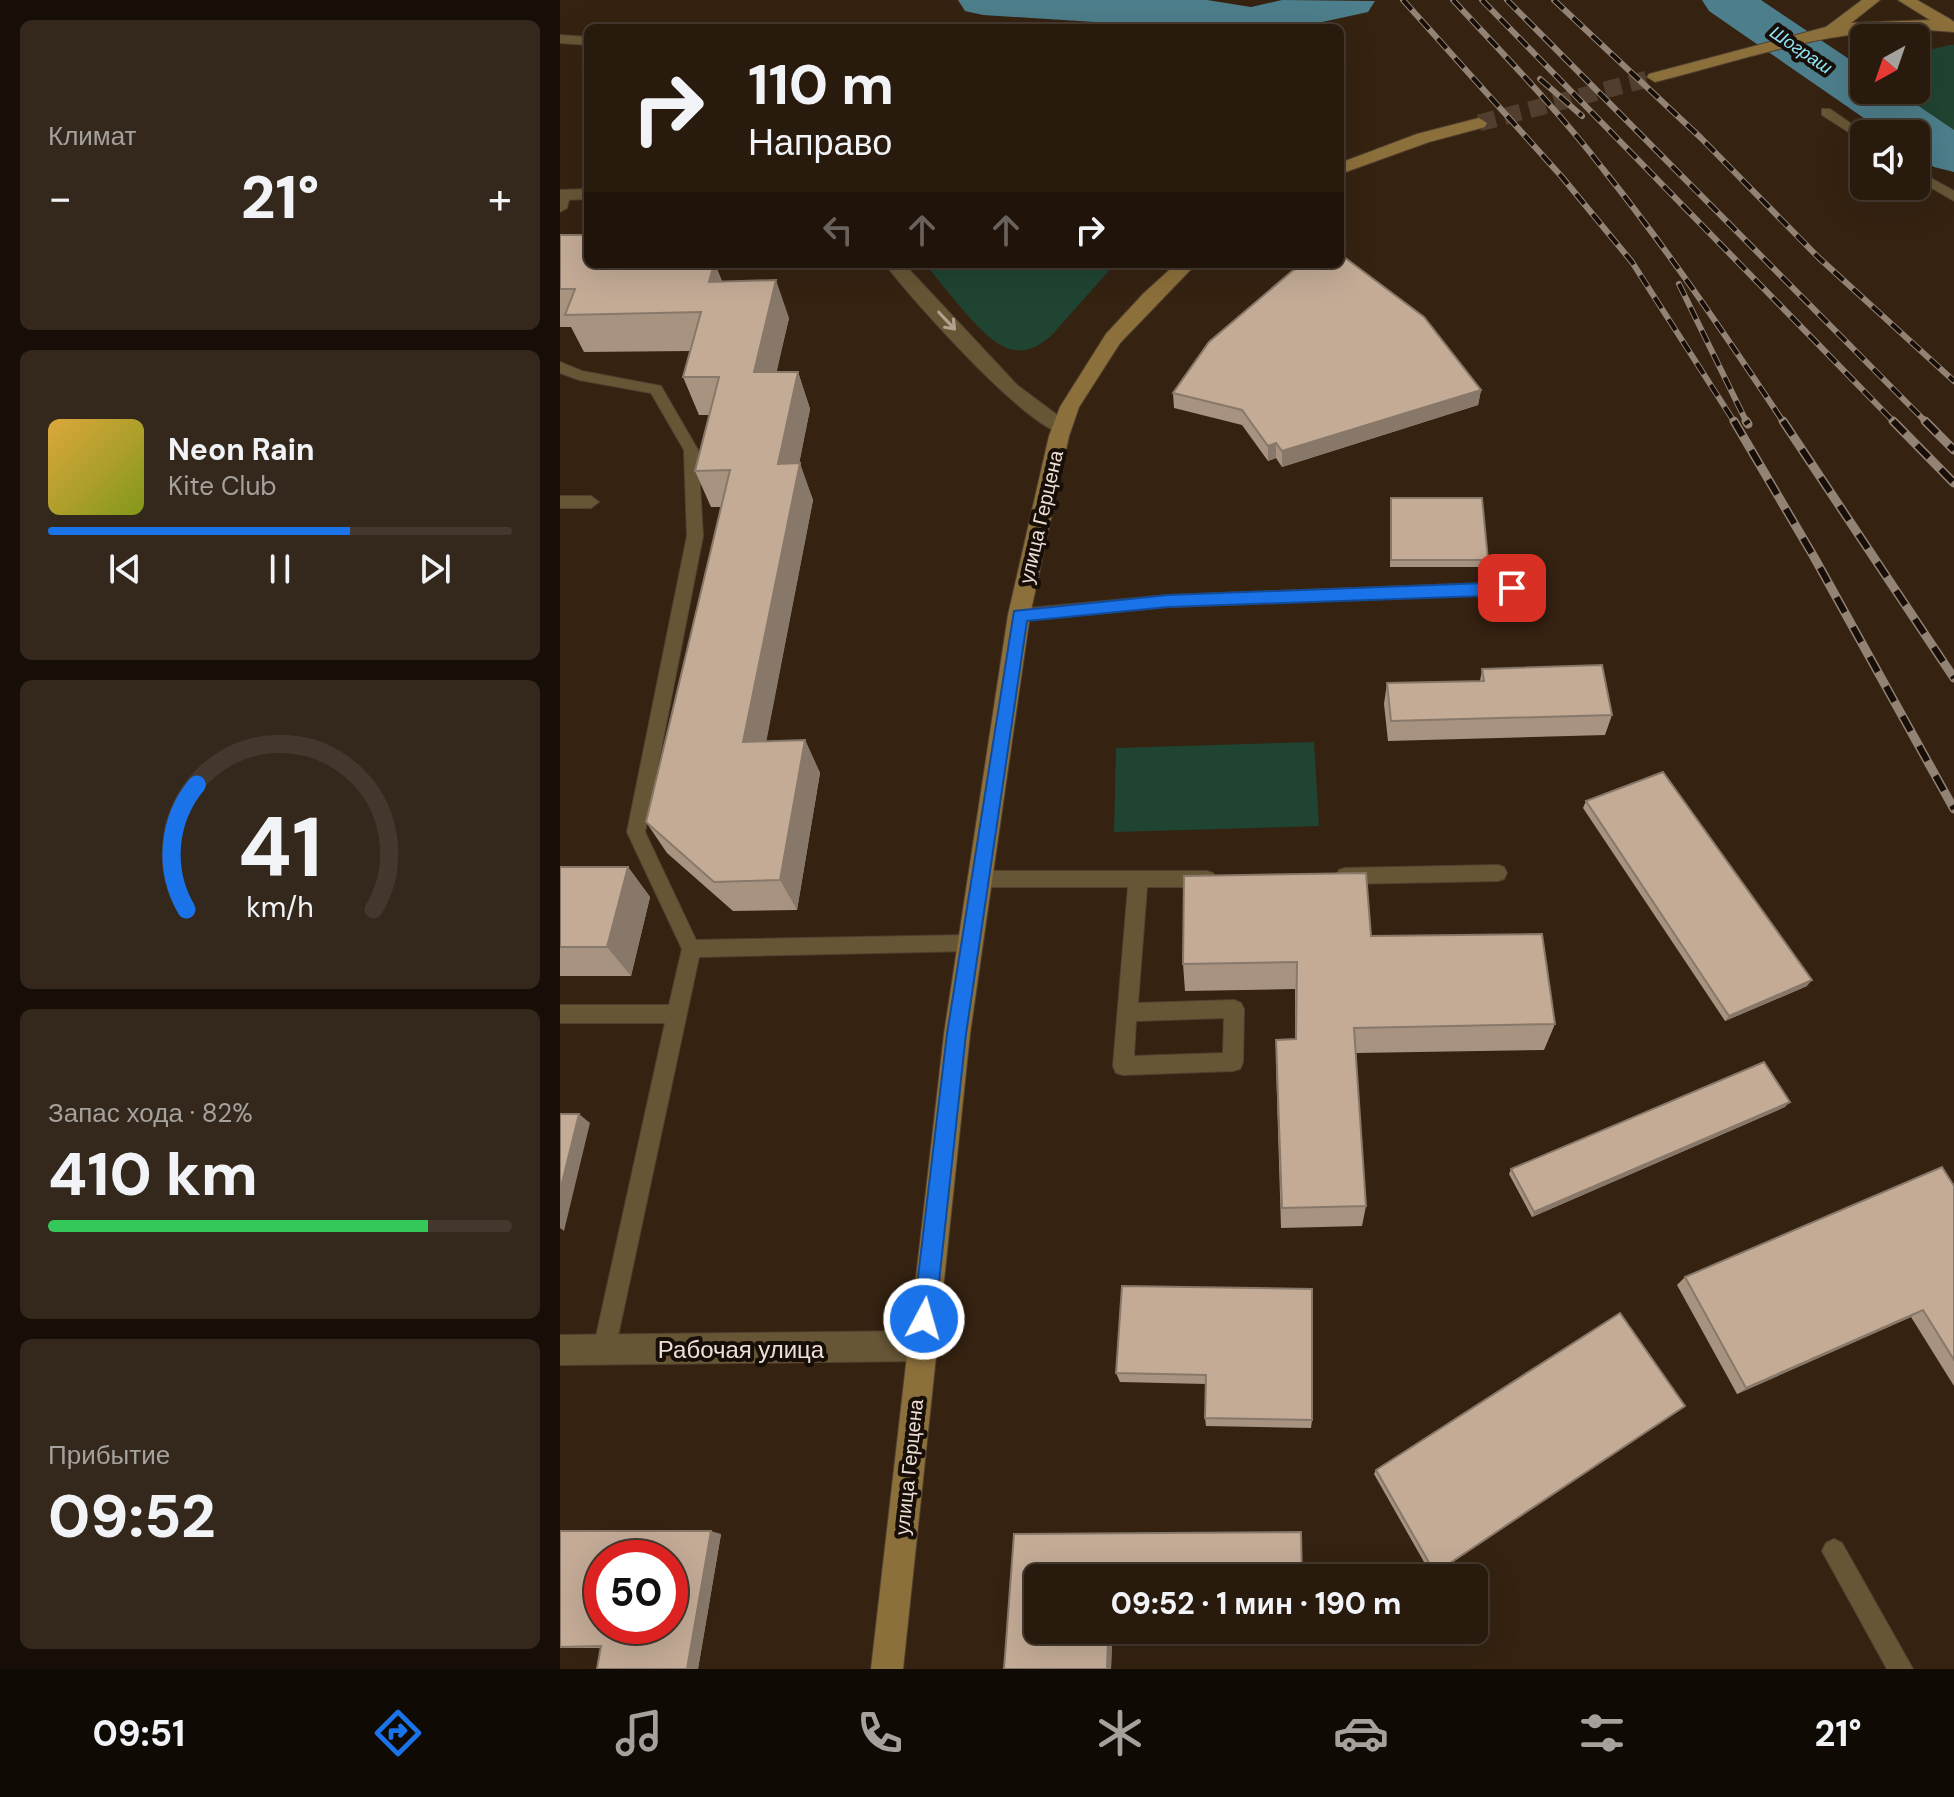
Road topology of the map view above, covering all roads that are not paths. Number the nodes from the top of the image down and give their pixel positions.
1 (1872, 0) edge
2 (1906, 0) edge
3 (1954, 26) edge
4 (1824, 32) junction
5 (560, 39) edge
6 (584, 41) edge
7 (1655, 77) tunnel mouth
8 (1826, 112) dead end
9 (1479, 123) tunnel mouth
10 (1850, 128) edge
11 (1344, 168) edge
12 (1930, 182) edge
13 (584, 195) edge
14 (1954, 197) edge
15 (561, 199) edge
16 (898, 268) edge
17 (1183, 268) edge
18 (560, 367) edge
19 (1061, 428) junction
20 (560, 502) edge
21 (591, 502) dead end
22 (1512, 588) dead end
23 (1019, 615) junction
24 (1498, 873) dead end
25 (1326, 876) edge
26 (1232, 878) edge
27 (980, 879) junction
28 (1138, 880) junction
29 (970, 943) junction
30 (691, 949) junction
31 (1127, 1012) junction
32 (560, 1014) edge
33 (677, 1014) junction
34 (921, 1346) junction
35 (560, 1350) edge
36 (604, 1350) junction
37 (1834, 1551) dead end
38 (887, 1669) edge
39 (1901, 1669) edge

1 - 4 main road
2 - 3 main road
3 - 4 main road
4 - 7 main road
5 - 6 lane
8 - 10 lane
9 - 11 main road
12 - 14 lane
13 - 15 street
16 -> 19 street
17 - 19 main road, улица Герцена
18 - 30 lane
19 - 23 main road, улица Герцена
20 - 21 lane
22 - 23 lane
23 - 27 main road, улица Герцена
24 - 25 lane
26 - 28 lane
27 - 28 lane
27 - 29 main road, улица Герцена
28 - 31 lane
29 - 30 lane
29 - 34 main road, улица Герцена
30 - 33 lane
31 - 31 lane
32 - 33 lane
33 - 36 lane
34 - 36 street, Рабочая улица
34 - 38 main road, улица Герцена
35 - 36 street, Рабочая улица
37 - 39 lane

